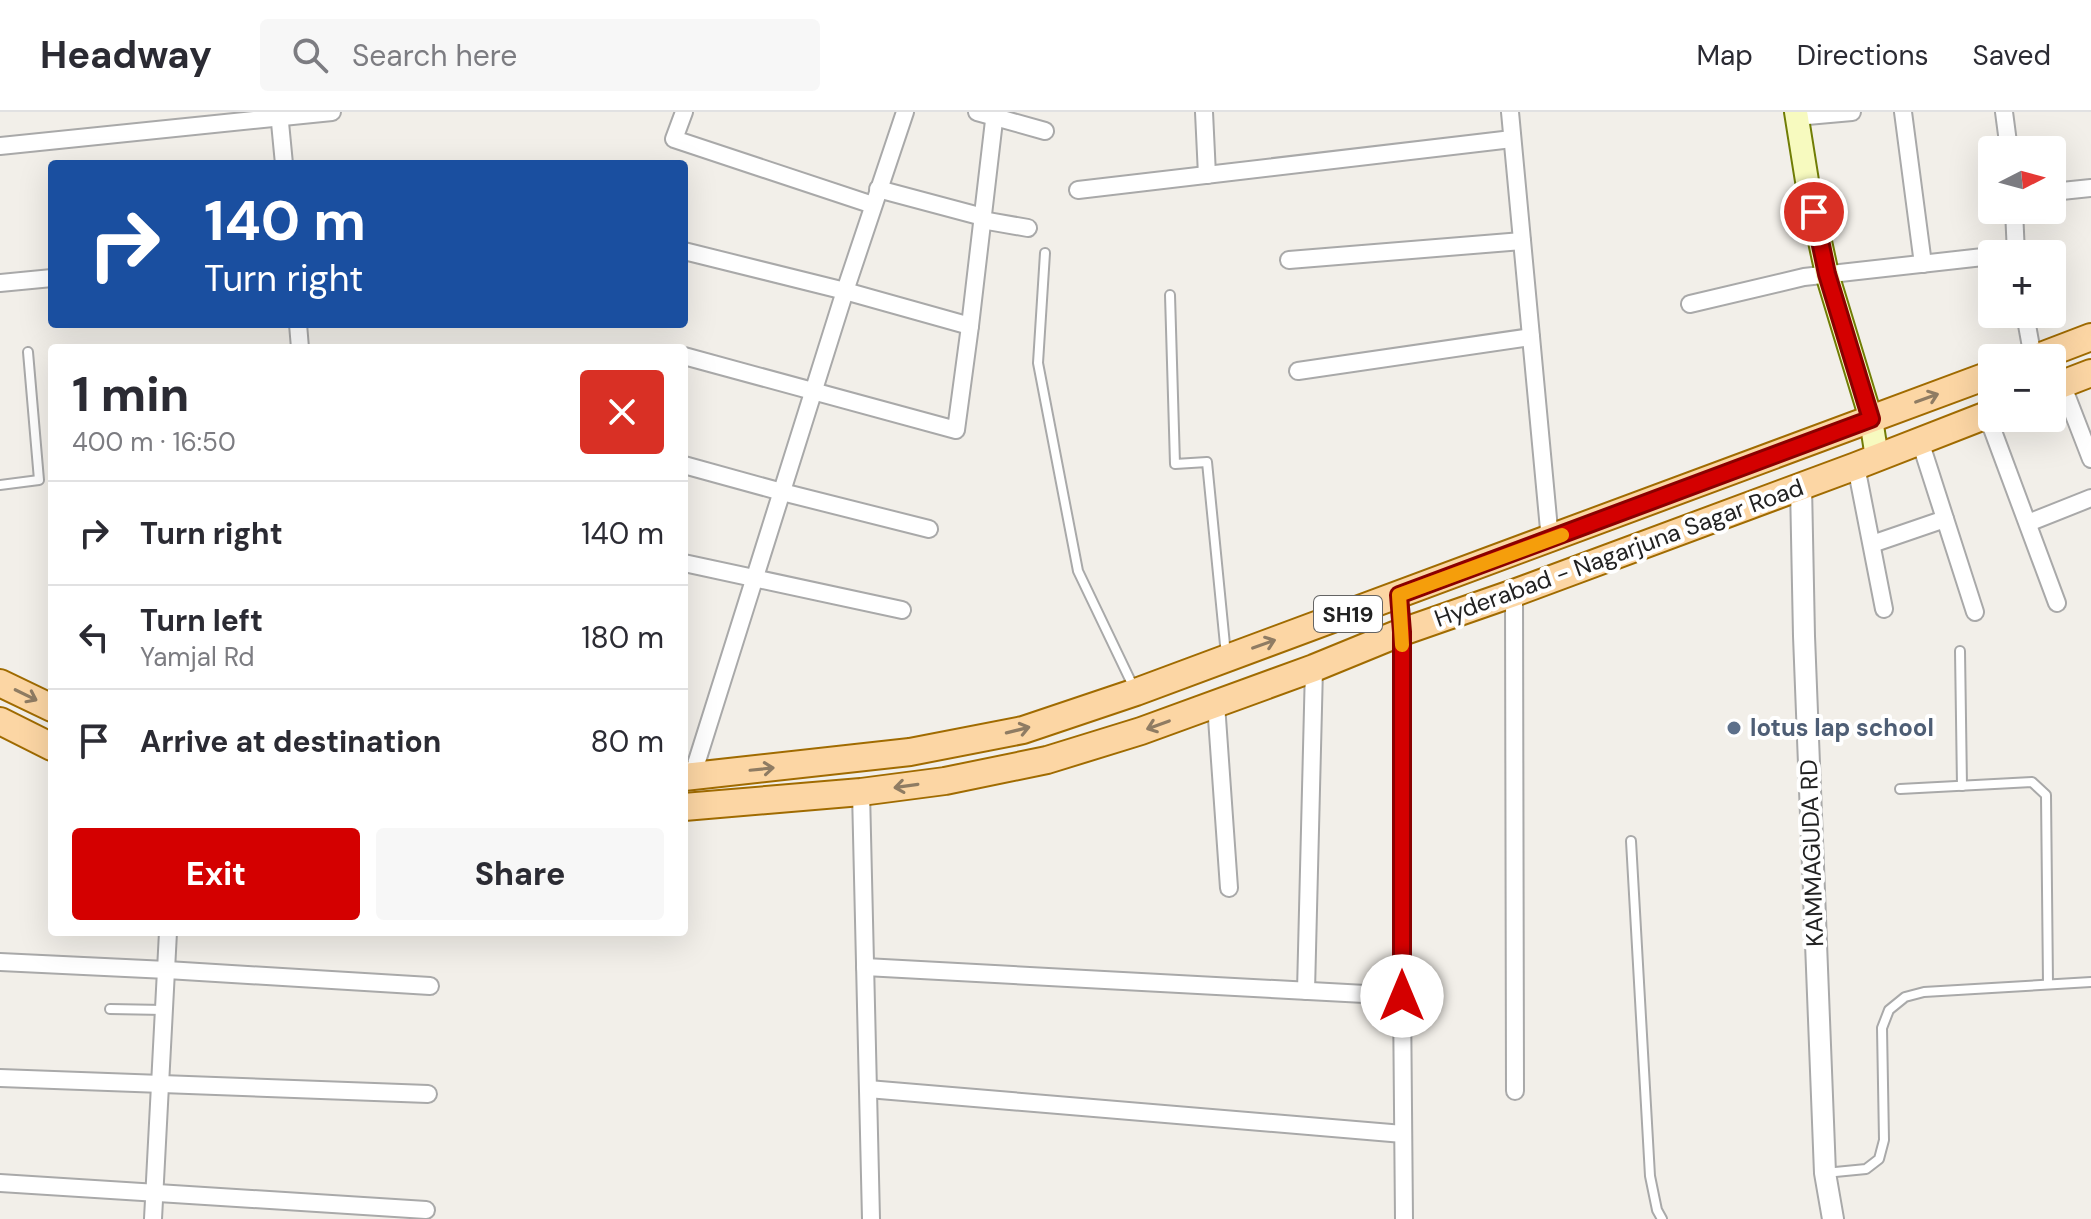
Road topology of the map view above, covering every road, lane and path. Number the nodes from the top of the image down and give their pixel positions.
1 (332, 112) edge
2 (684, 112) edge
3 (905, 112) edge
4 (977, 112) edge
5 (1204, 112) edge
6 (1510, 112) edge
7 (1852, 112) edge
8 (1903, 112) edge
9 (2004, 112) edge
10 (279, 114) edge
11 (1796, 114) edge
12 (995, 115) edge
13 (1045, 131) dead end
14 (2007, 136) edge
15 (1512, 139) junction
16 (0, 146) edge
17 (284, 160) edge
18 (1207, 175) junction
19 (2091, 188) edge
20 (1078, 190) dead end
21 (2066, 191) edge
22 (876, 197) junction
23 (983, 219) junction
24 (1028, 228) dead end
25 (1522, 241) junction
26 (688, 252) edge
27 (1045, 253) dead end
28 (1978, 258) edge
29 (1289, 260) dead end
30 (1923, 264) junction
31 (1827, 274) junction
32 (48, 278) edge
33 (0, 283) edge
34 (845, 291) junction
35 (1170, 295) dead end
36 (1690, 304) dead end
37 (970, 326) junction
38 (1531, 337) junction
39 (2091, 337) edge
40 (2066, 346) edge
41 (28, 352) dead end
42 (688, 357) edge
43 (1298, 371) dead end
44 (2091, 373) edge
45 (1978, 379) edge
46 (2066, 383) edge
47 (813, 392) junction
48 (2066, 405) edge
49 (1978, 418) edge
50 (1871, 419) junction
51 (1995, 432) edge
52 (1920, 441) junction
53 (2091, 459) edge
54 (1867, 462) junction
55 (688, 466) edge
56 (0, 485) edge
57 (1801, 486) junction
58 (782, 492) junction
59 (2091, 498) edge
60 (1945, 519) junction
61 (2028, 523) junction
62 (929, 529) dead end
63 (1550, 540) junction
64 (1872, 544) junction
65 (688, 564) edge
66 (755, 578) junction
67 (1514, 593) junction
68 (1399, 595) junction
69 (2057, 603) dead end
70 (1884, 609) dead end
71 (902, 610) dead end
72 (1975, 612) dead end
73 (1402, 632) junction
74 (1960, 651) dead end
75 (1227, 658) junction
76 (1314, 668) junction
77 (0, 683) edge
78 (1136, 692) junction
79 (1216, 704) junction
80 (48, 706) edge
81 (0, 721) edge
82 (48, 745) edge
83 (688, 777) edge
84 (1962, 786) junction
85 (1900, 789) dead end
86 (861, 792) junction
87 (688, 807) edge
88 (1631, 841) dead end
89 (1229, 888) dead end
90 (168, 936) edge
91 (0, 962) edge
92 (865, 967) junction
93 (167, 970) junction
94 (2091, 982) edge
95 (2048, 984) junction
96 (430, 986) dead end
97 (1306, 991) junction
98 (1402, 996) junction
99 (110, 1009) dead end
100 (165, 1010) junction
101 (0, 1078) edge
102 (161, 1084) junction
103 (868, 1089) junction
104 (1515, 1091) dead end
105 (428, 1094) dead end
106 (1403, 1134) junction
107 (1825, 1173) junction
108 (0, 1183) edge
109 (155, 1193) junction
110 (426, 1210) dead end
111 (153, 1219) edge
112 (871, 1219) edge
113 (1404, 1219) edge
114 (1662, 1219) edge
115 (1833, 1219) edge

1 - 10 street
2 - 22 street
3 - 22 street
4 - 12 street
5 - 18 street
6 - 15 street
7 - 11 street
8 - 30 street
9 - 14 street
10 - 16 street
10 - 17 street
11 - 31 main road
12 - 13 street
12 - 23 street
15 - 18 street
15 - 25 street
18 - 20 street
19 - 21 street
22 - 23 street
22 - 34 street
23 - 24 street
23 - 37 street
25 - 29 street
25 - 38 street
26 - 34 street
27 - 78 lane
28 - 30 street
30 - 31 street
31 - 36 street
31 - 50 main road
32 - 33 street
34 - 37 street
34 - 47 street
35 - 75 lane
37 - 47 street
38 - 43 street
38 - 63 street
39 - 40 main road
41 - 56 lane
42 - 47 street
44 - 46 main road
50 -> 45 main road, Hyderabad - Nagarjuna Sagar Road / SH19
47 - 58 street
48 - 53 street
49 - 52 main road, Hyderabad - Nagarjuna Sagar Road / SH19
50 - 54 main road
50 - 63 main road, Hyderabad - Nagarjuna Sagar Road / SH19
51 - 61 street
52 - 54 main road, Hyderabad - Nagarjuna Sagar Road / SH19
52 - 60 street
54 - 57 main road, Hyderabad - Nagarjuna Sagar Road / SH19
54 - 64 street
55 - 58 street
57 - 67 main road, Hyderabad - Nagarjuna Sagar Road / SH19
57 - 107 street, KAMMAGUDA RD
58 - 62 street
58 - 66 street
59 - 61 street
60 - 64 street
60 - 72 street
61 - 69 street
63 - 68 main road, Hyderabad - Nagarjuna Sagar Road / SH19
64 - 70 street
65 - 66 street
66 - 71 street
66 - 83 street
67 - 73 main road, Hyderabad - Nagarjuna Sagar Road / SH19
67 - 104 street
68 - 73 street
75 -> 68 main road, Hyderabad - Nagarjuna Sagar Road / SH19
73 - 76 main road, Hyderabad - Nagarjuna Sagar Road / SH19
73 - 98 street
74 - 84 lane
75 - 78 main road, Hyderabad - Nagarjuna Sagar Road / SH19
76 - 79 main road, Hyderabad - Nagarjuna Sagar Road / SH19
76 - 97 street
77 -> 80 main road
83 -> 78 main road, Hyderabad - Nagarjuna Sagar Road / SH19
79 -> 86 main road, Hyderabad - Nagarjuna Sagar Road / SH19
79 - 89 street
81 - 82 main road
84 - 85 lane
84 - 95 lane
86 - 87 main road, Hyderabad - Nagarjuna Sagar Road / SH19
86 - 92 street
88 - 114 lane
90 - 93 street
91 - 93 street
92 - 97 street
92 - 103 street
93 - 96 street
93 - 100 street
94 - 95 lane
95 - 107 lane
97 - 98 street
98 - 106 street
99 - 100 lane
100 - 102 street
101 - 102 street
102 - 105 street
102 - 109 street
103 - 106 street
103 - 112 street
106 - 113 street
107 - 115 street, KAMMAGUDA RD
108 - 109 street
109 - 110 street
109 - 111 street

